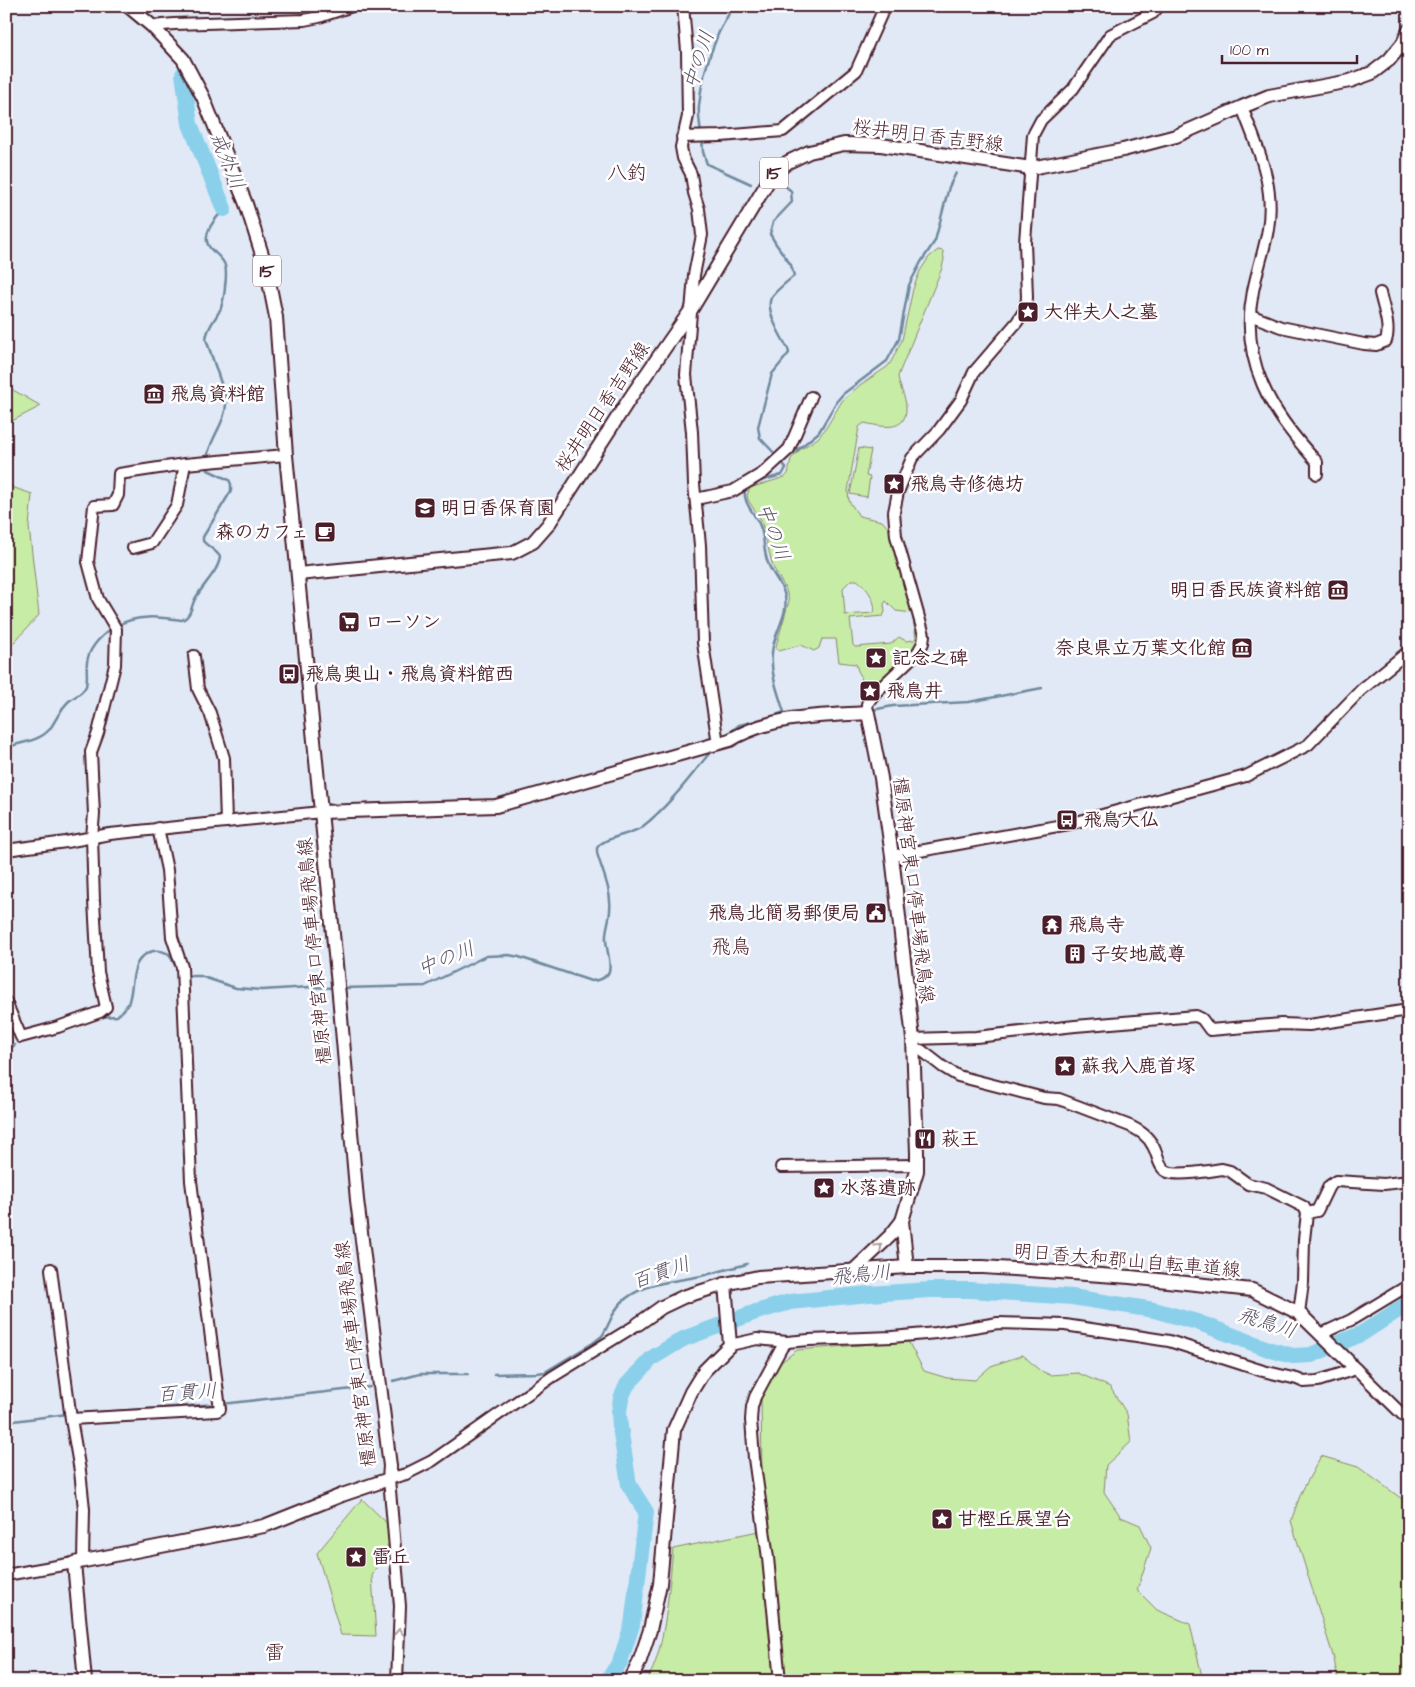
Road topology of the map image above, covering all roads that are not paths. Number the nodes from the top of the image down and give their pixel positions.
1 (128, 6) edge
2 (352, 6) edge
3 (683, 6) edge
4 (884, 6) edge
5 (1159, 6) edge
6 (152, 26) junction
7 (1409, 30) edge
8 (1242, 106) junction
9 (682, 137) junction
10 (1031, 168) junction
11 (1380, 293) dead end
12 (691, 310) junction
13 (1250, 315) junction
14 (811, 397) dead end
15 (286, 455) junction
16 (185, 464) junction
17 (1316, 474) dead end
18 (696, 499) junction
19 (133, 548) dead end
20 (298, 574) junction
21 (1409, 652) edge
22 (194, 656) dead end
23 (868, 713) junction
24 (718, 744) junction
25 (321, 812) junction
26 (226, 822) junction
27 (158, 828) junction
28 (92, 837) junction
29 (6, 850) edge
30 (892, 856) junction
31 (6, 1002) edge
32 (1409, 1010) edge
33 (913, 1044) junction
34 (916, 1165) junction
35 (781, 1167) dead end
36 (1409, 1181) edge
37 (1307, 1213) junction
38 (902, 1221) junction
39 (907, 1267) junction
40 (51, 1269) dead end
41 (854, 1271) junction
42 (726, 1284) junction
43 (1409, 1285) edge
44 (1299, 1313) junction
45 (638, 1324) joint
46 (1319, 1332) junction
47 (730, 1341) junction
48 (787, 1342) junction
49 (1352, 1365) junction
50 (70, 1415) junction
51 (1409, 1420) edge
52 (389, 1478) junction
53 (79, 1562) junction
54 (6, 1575) edge
55 (85, 1681) edge
56 (397, 1681) edge
57 (630, 1681) edge
58 (780, 1681) edge

1 - 6 main road, 15
2 - 6 street
3 - 9 street
4 - 9 street
5 - 10 street
6 - 15 main road, 15
7 - 8 main road, 桜井明日香吉野線 / 15
8 - 10 main road, 桜井明日香吉野線 / 15
8 - 13 street
9 - 12 street
10 - 12 main road, 桜井明日香吉野線 / 15
10 - 23 street
11 - 13 street
12 - 18 street
12 - 20 main road, 桜井明日香吉野線 / 15
13 - 17 street
14 - 18 street
15 - 16 street
15 - 20 main road, 15
16 - 19 street
16 - 28 street
18 - 24 street
20 - 25 main road, 橿原神宮東口停車場飛鳥線
21 - 30 street
22 - 26 street
23 - 24 main road, 橿原神宮東口停車場飛鳥線
23 - 30 main road, 橿原神宮東口停車場飛鳥線
24 - 25 main road, 橿原神宮東口停車場飛鳥線
25 - 26 street
25 - 52 main road, 橿原神宮東口停車場飛鳥線
26 - 27 street
27 - 28 street
27 - 50 street
28 - 29 street
28 - 31 street
30 - 33 main road, 橿原神宮東口停車場飛鳥線
32 - 33 street
33 - 34 main road, 橿原神宮東口停車場飛鳥線
33 - 37 street
34 - 35 street
34 - 38 main road, 橿原神宮東口停車場飛鳥線
36 - 37 street
37 - 44 street
38 - 39 main road, 橿原神宮東口停車場飛鳥線
41 -> 38 main road
39 - 41 main road
39 - 44 main road, 明日香大和郡山自転車道線
40 - 50 street
41 - 42 main road
42 - 45 main road
42 - 47 main road
43 - 46 street
44 - 46 main road, 明日香大和郡山自転車道線
45 - 52 street
46 - 49 main road, 明日香大和郡山自転車道線
47 - 48 street
47 - 57 main road
48 - 49 street
48 - 58 street
49 - 51 street
50 - 53 street
52 - 53 main road, 橿原神宮東口停車場飛鳥線
56 -> 52 street
53 - 54 street
53 - 55 main road

